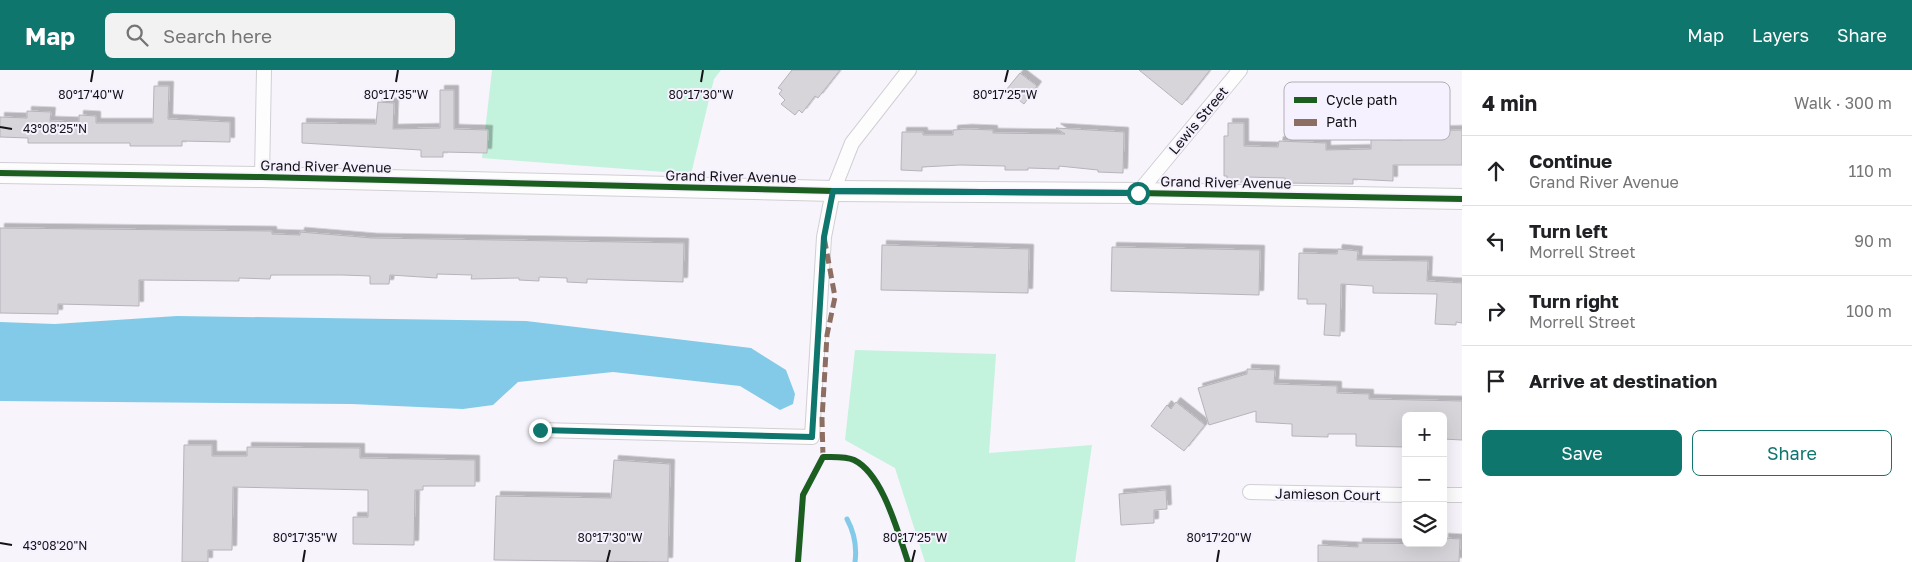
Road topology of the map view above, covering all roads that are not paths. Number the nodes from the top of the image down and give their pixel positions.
1 (264, 70) edge
2 (909, 70) edge
3 (1240, 70) edge
4 (0, 173) edge
5 (262, 177) junction
6 (833, 191) junction
7 (1138, 193) junction
8 (1462, 199) edge
9 (540, 430) dead end
10 (1250, 492) dead end
11 (1402, 495) edge
12 (1447, 495) edge
13 (1462, 496) edge

1 - 5 street
2 - 6 street
3 - 7 street, Lewis Street
4 - 5 street, Grand River Avenue
5 - 6 street, Grand River Avenue
6 - 7 street, Grand River Avenue
6 - 9 street
7 - 8 street, Grand River Avenue
10 - 11 street, Jamieson Court
12 - 13 street

